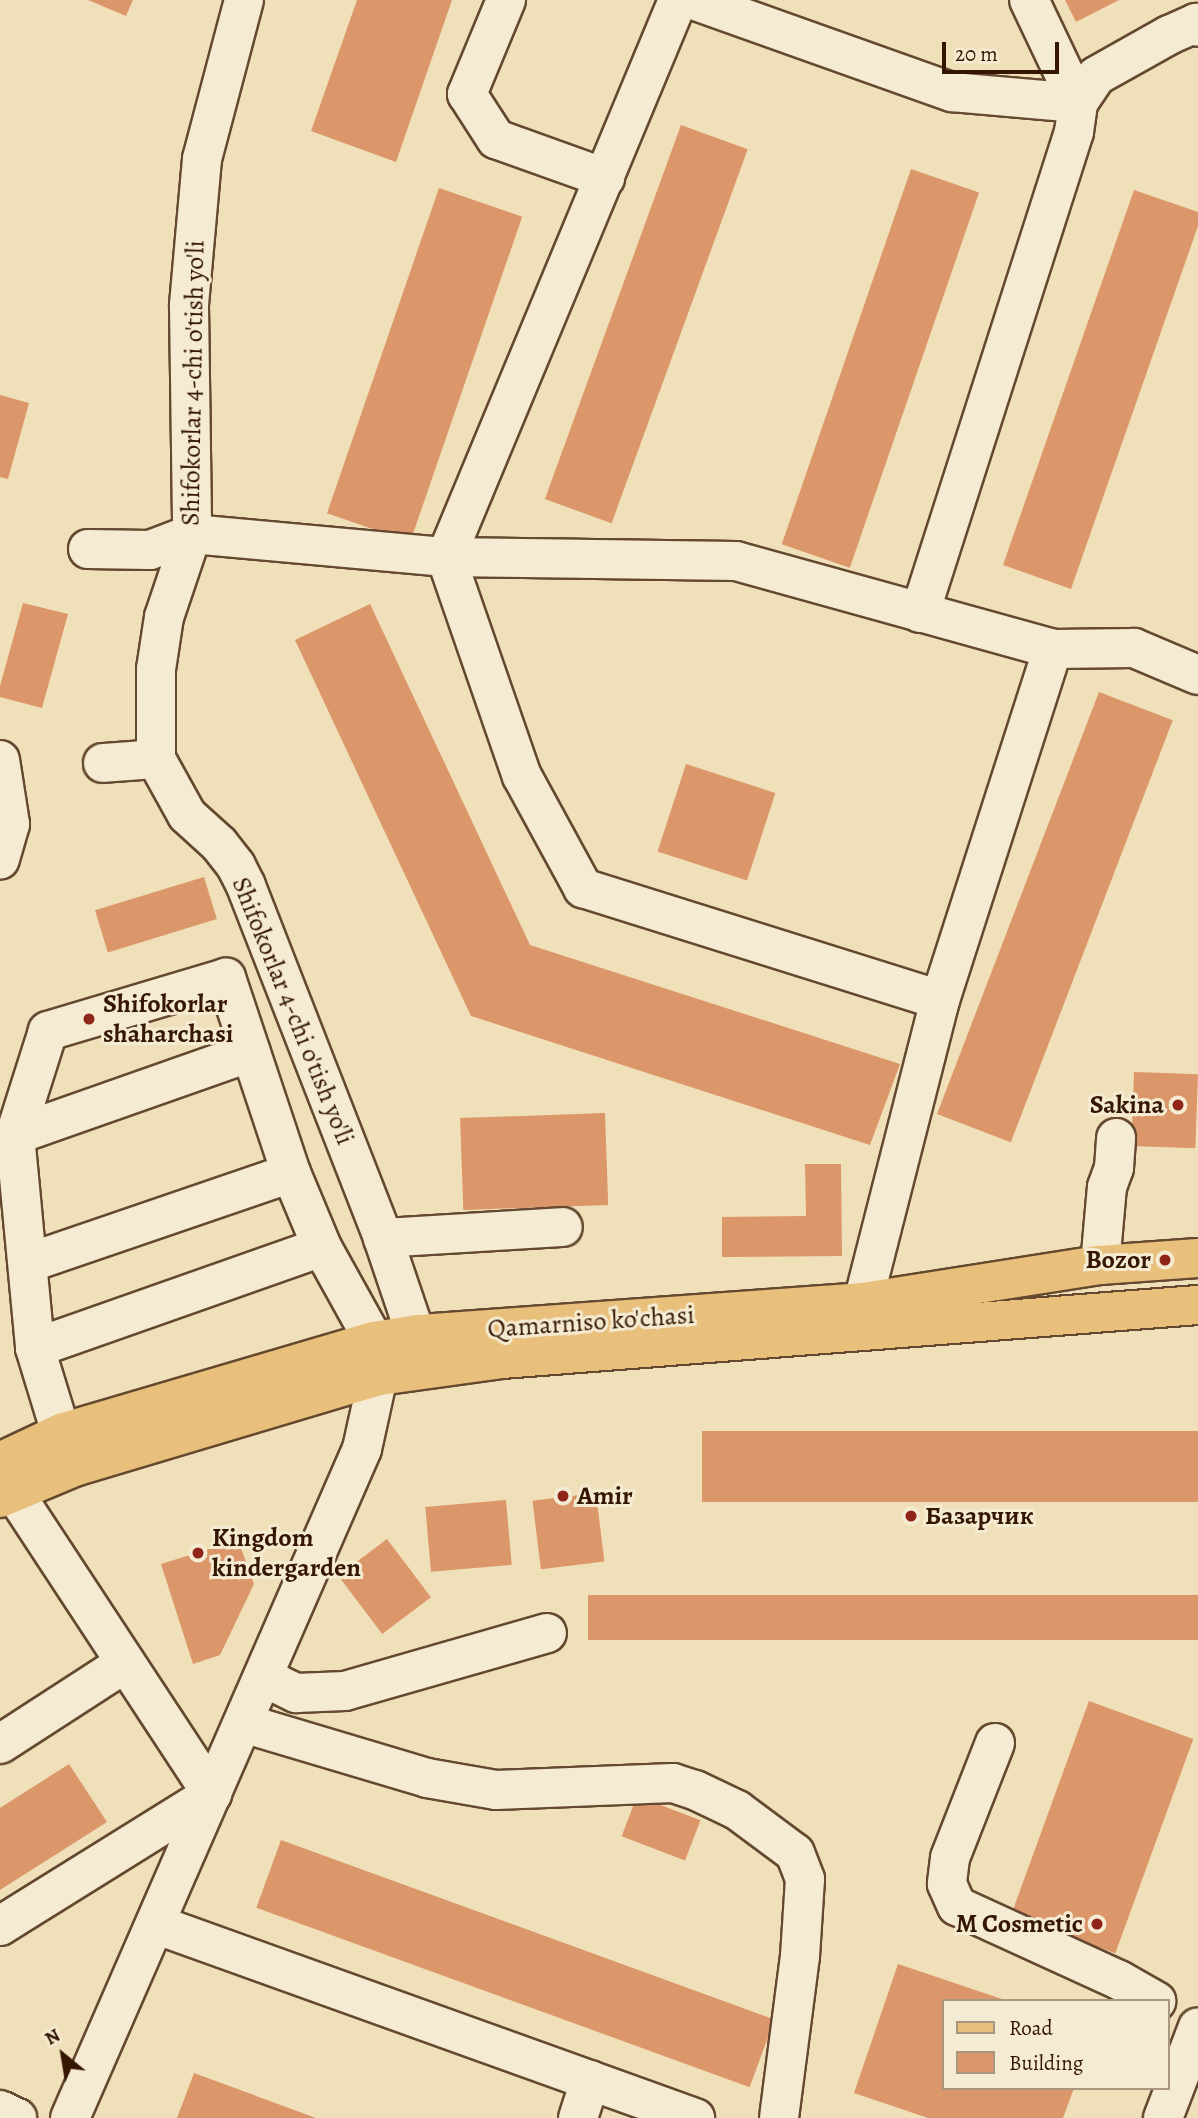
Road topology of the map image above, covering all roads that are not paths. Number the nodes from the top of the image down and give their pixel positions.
1 (244, 0) edge
2 (506, 0) edge
3 (678, 0) edge
4 (692, 0) edge
5 (1029, 0) edge
6 (1195, 18) edge
7 (1078, 103) junction
8 (605, 178) junction
9 (192, 534) junction
10 (88, 549) dead end
11 (446, 557) junction
12 (920, 613) junction
13 (1053, 649) junction
14 (1198, 675) edge
15 (156, 759) junction
16 (0, 760) edge
17 (103, 763) dead end
18 (0, 860) edge
19 (940, 1000) junction
20 (251, 1052) junction
21 (15, 1135) junction
22 (1116, 1138) dead end
23 (291, 1173) junction
24 (563, 1227) dead end
25 (383, 1238) junction
26 (322, 1247) junction
27 (1198, 1258) edge
28 (29, 1263) junction
29 (1100, 1265) junction
30 (863, 1302) junction
31 (1198, 1305) edge
32 (35, 1348) junction
33 (423, 1352) junction
34 (376, 1358) junction
35 (69, 1450) junction
36 (5, 1484) edge
37 (547, 1633) dead end
38 (125, 1663) junction
39 (263, 1677) junction
40 (243, 1723) junction
41 (995, 1743) dead end
42 (0, 1744) edge
43 (212, 1794) junction
44 (155, 1924) junction
45 (0, 1927) edge
46 (1152, 1999) edge
47 (1170, 2007) edge
48 (1198, 2016) edge
49 (1198, 2027) edge
50 (590, 2080) junction
51 (0, 2110) edge
52 (17, 2118) edge
53 (70, 2118) edge
54 (578, 2118) edge
55 (695, 2118) edge
56 (779, 2118) edge
57 (1163, 2118) edge

1 - 9 street, Shifokorlar 4-chi o'tish yo'li
2 - 8 street
3 - 8 street
4 - 7 street
5 - 7 street
6 - 7 street
7 - 12 street
8 - 11 street
9 - 10 street
9 - 11 street
9 - 15 street, Shifokorlar 4-chi o'tish yo'li
11 - 12 street
11 - 19 street
12 - 13 street
13 - 14 street
13 - 19 street
15 - 17 street
15 - 25 street, Shifokorlar 4-chi o'tish yo'li
16 - 18 street
19 - 30 street
20 - 21 street
20 - 21 street
20 - 23 street
21 - 28 street
22 - 29 street
23 - 26 street
23 - 28 street
24 - 25 street
25 - 33 street, Shifokorlar 4-chi o'tish yo'li
26 - 32 street
26 - 34 street
27 - 29 main road, Qamarniso ko'chasi
28 - 32 street
29 - 30 main road, Qamarniso ko'chasi
30 - 33 main road, Qamarniso ko'chasi
31 - 33 main road, Qamarniso ko'chasi
32 - 35 street
33 - 34 main road, Qamarniso ko'chasi
34 - 35 main road, Qamarniso ko'chasi
34 - 39 street
35 - 36 main road, Qamarniso ko'chasi
36 - 38 street
37 - 39 street
38 - 42 street
38 - 43 street
39 - 40 street
40 - 43 street
40 - 56 street
41 - 46 street
43 - 44 street
43 - 45 street
44 - 50 street
44 - 53 street
47 - 48 street
49 - 57 street
50 - 54 street
50 - 55 street
51 - 52 street

